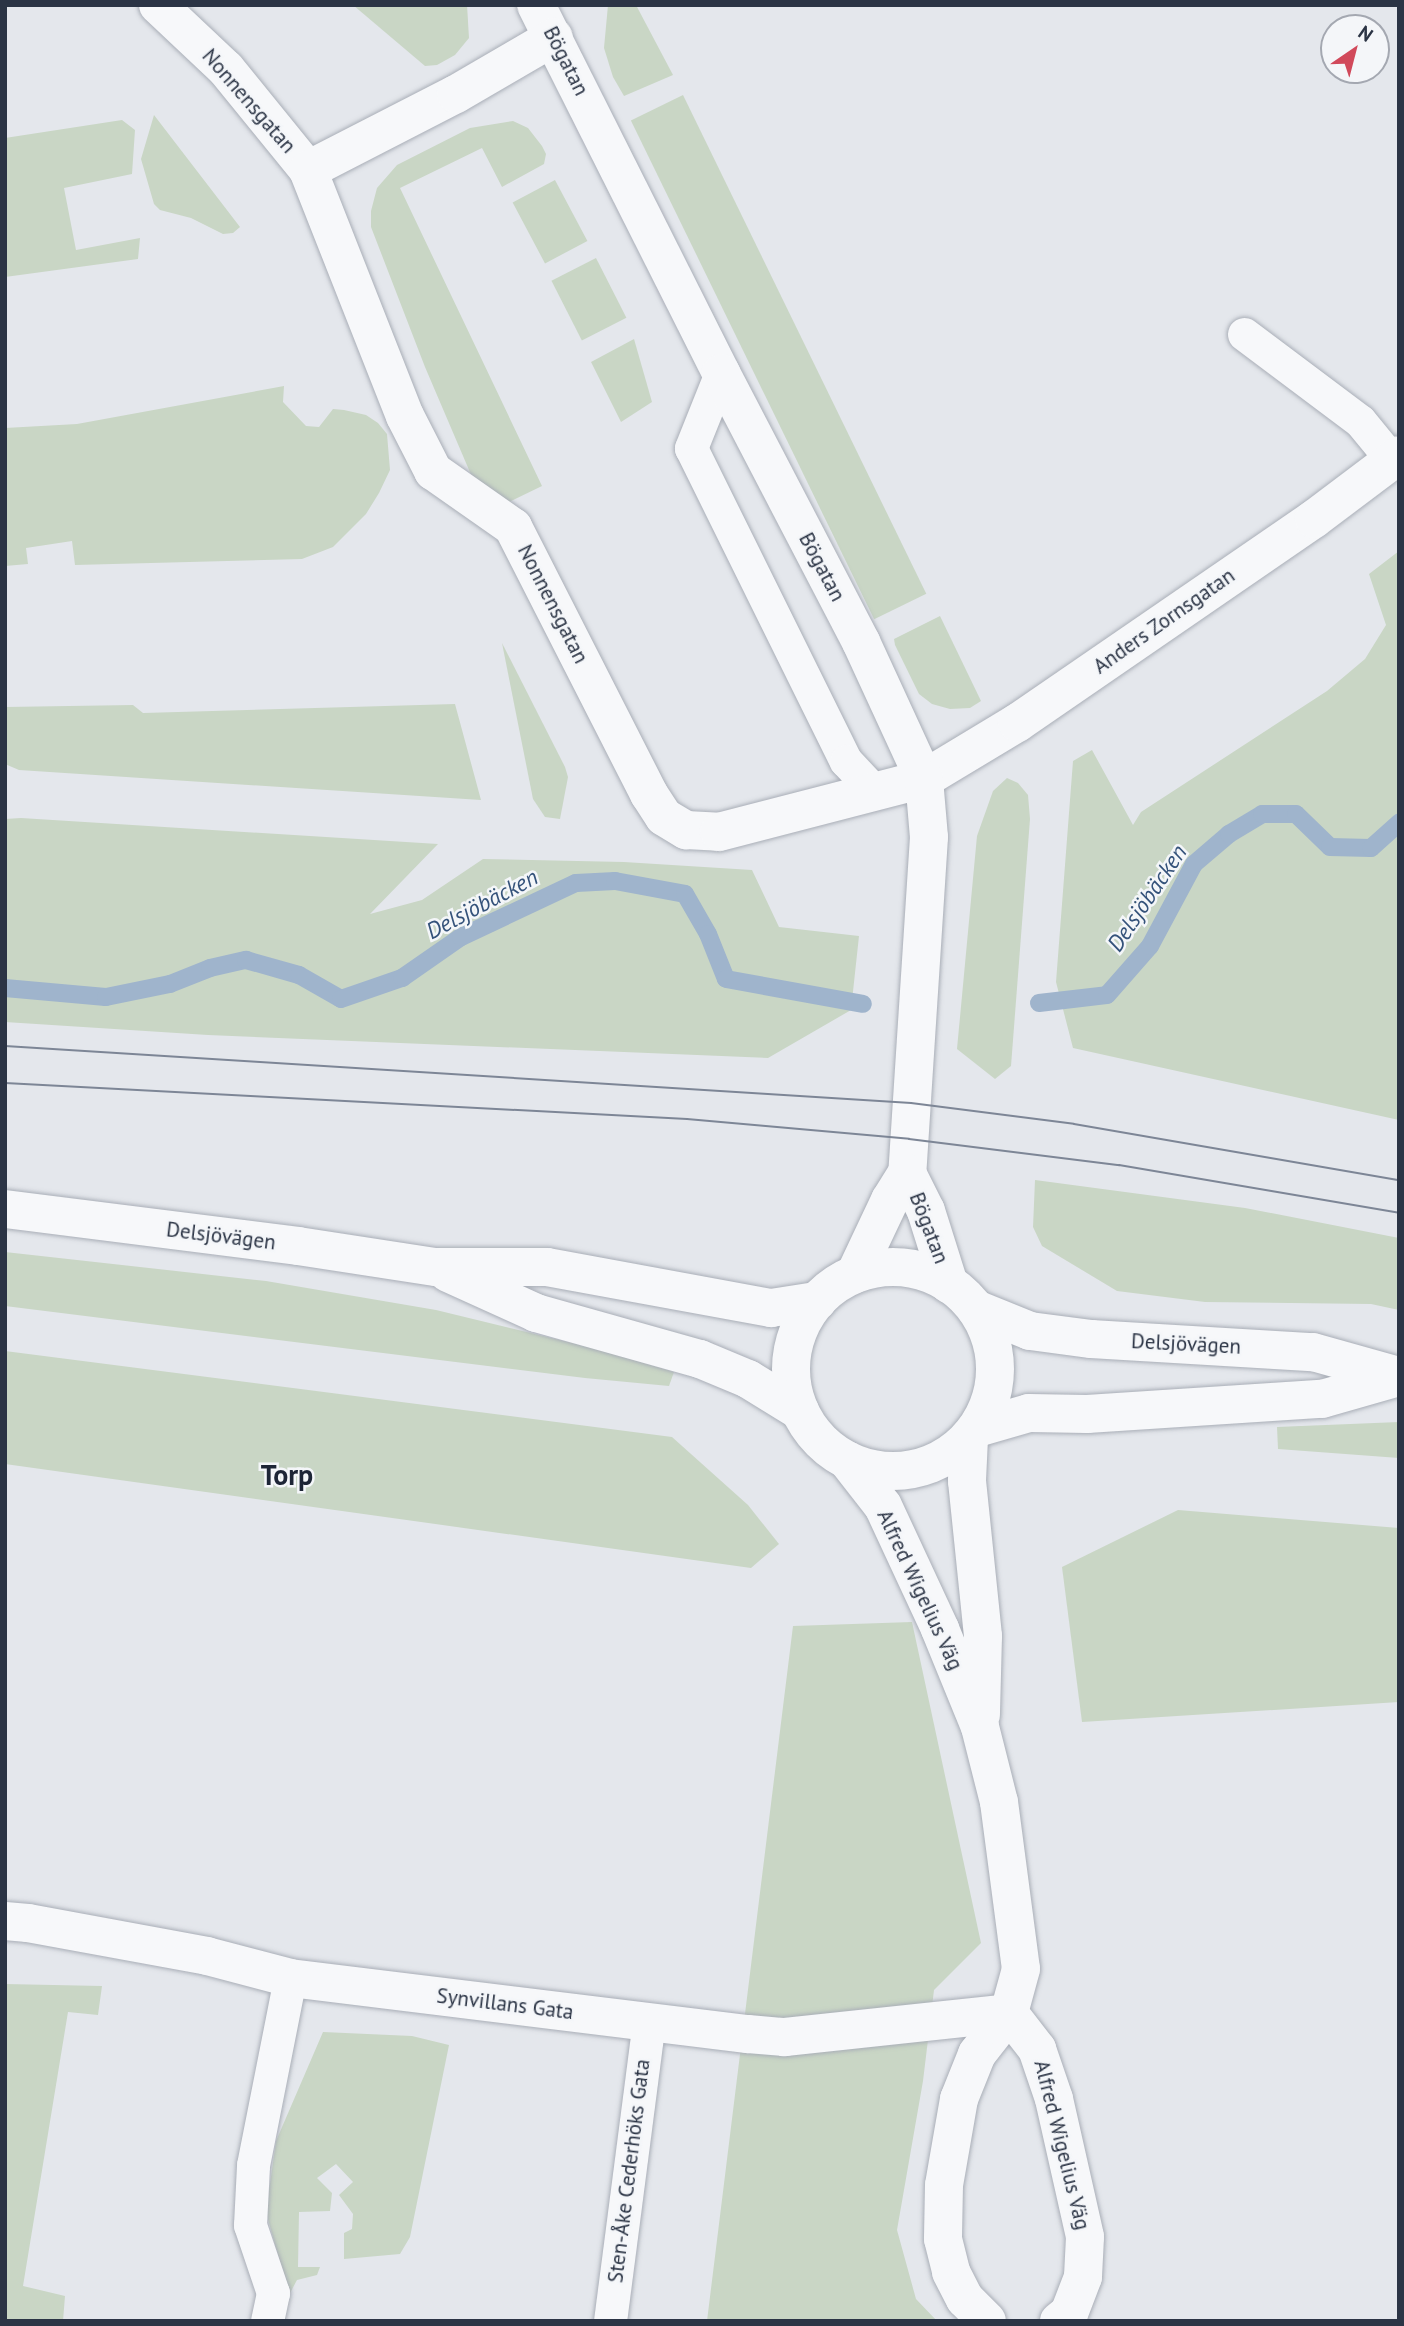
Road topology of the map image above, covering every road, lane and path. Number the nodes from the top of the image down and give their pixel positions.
1 (158, 5) edge
2 (545, 15) edge
3 (308, 170) junction
4 (1244, 334) dead end
5 (721, 373) junction
6 (1396, 458) edge
7 (924, 779) junction
8 (875, 792) junction
9 (907, 1173) junction
10 (5, 1209) edge
11 (436, 1267) junction
12 (855, 1275) junction
13 (962, 1296) junction
14 (817, 1301) junction
15 (1399, 1376) edge
16 (800, 1411) junction
17 (973, 1433) junction
18 (847, 1460) junction
19 (980, 1727) junction
20 (5, 1921) edge
21 (290, 1978) junction
22 (1009, 2013) junction
23 (649, 2021) junction
24 (267, 2321) edge
25 (610, 2321) edge
26 (986, 2321) edge
27 (1059, 2321) edge

1 - 3 street, Nonnensgatan
2 - 3 street, Nonnensgatan
2 - 5 street, Bögatan
3 - 8 street, Nonnensgatan
4 - 6 lane
5 - 7 street, Bögatan
5 - 8 lane
6 - 7 street, Anders Zornsgatan
7 - 8 street, Nonnensgatan
7 - 9 street, Bögatan
9 - 12 street, Bögatan
9 - 13 street, Bögatan
10 - 11 street, Delsjövägen
11 - 14 street, Delsjövägen
11 - 16 street, Delsjövägen
12 - 13 street
12 - 14 street
13 - 15 street, Delsjövägen
13 - 17 street
14 - 16 street
15 - 17 street, Delsjövägen
16 - 18 street
17 - 18 street
17 - 19 street, Alfred Wigelius Väg
18 - 19 street, Alfred Wigelius Väg
19 - 22 street, Alfred Wigelius Väg
20 - 21 street, Synvillans Gata
21 - 23 street, Synvillans Gata
21 - 24 lane
22 - 23 street, Synvillans Gata
22 - 26 street, Alfred Wigelius Väg
22 - 27 street, Alfred Wigelius Väg
23 - 25 lane, Sten-Åke Cederhöks Gata

